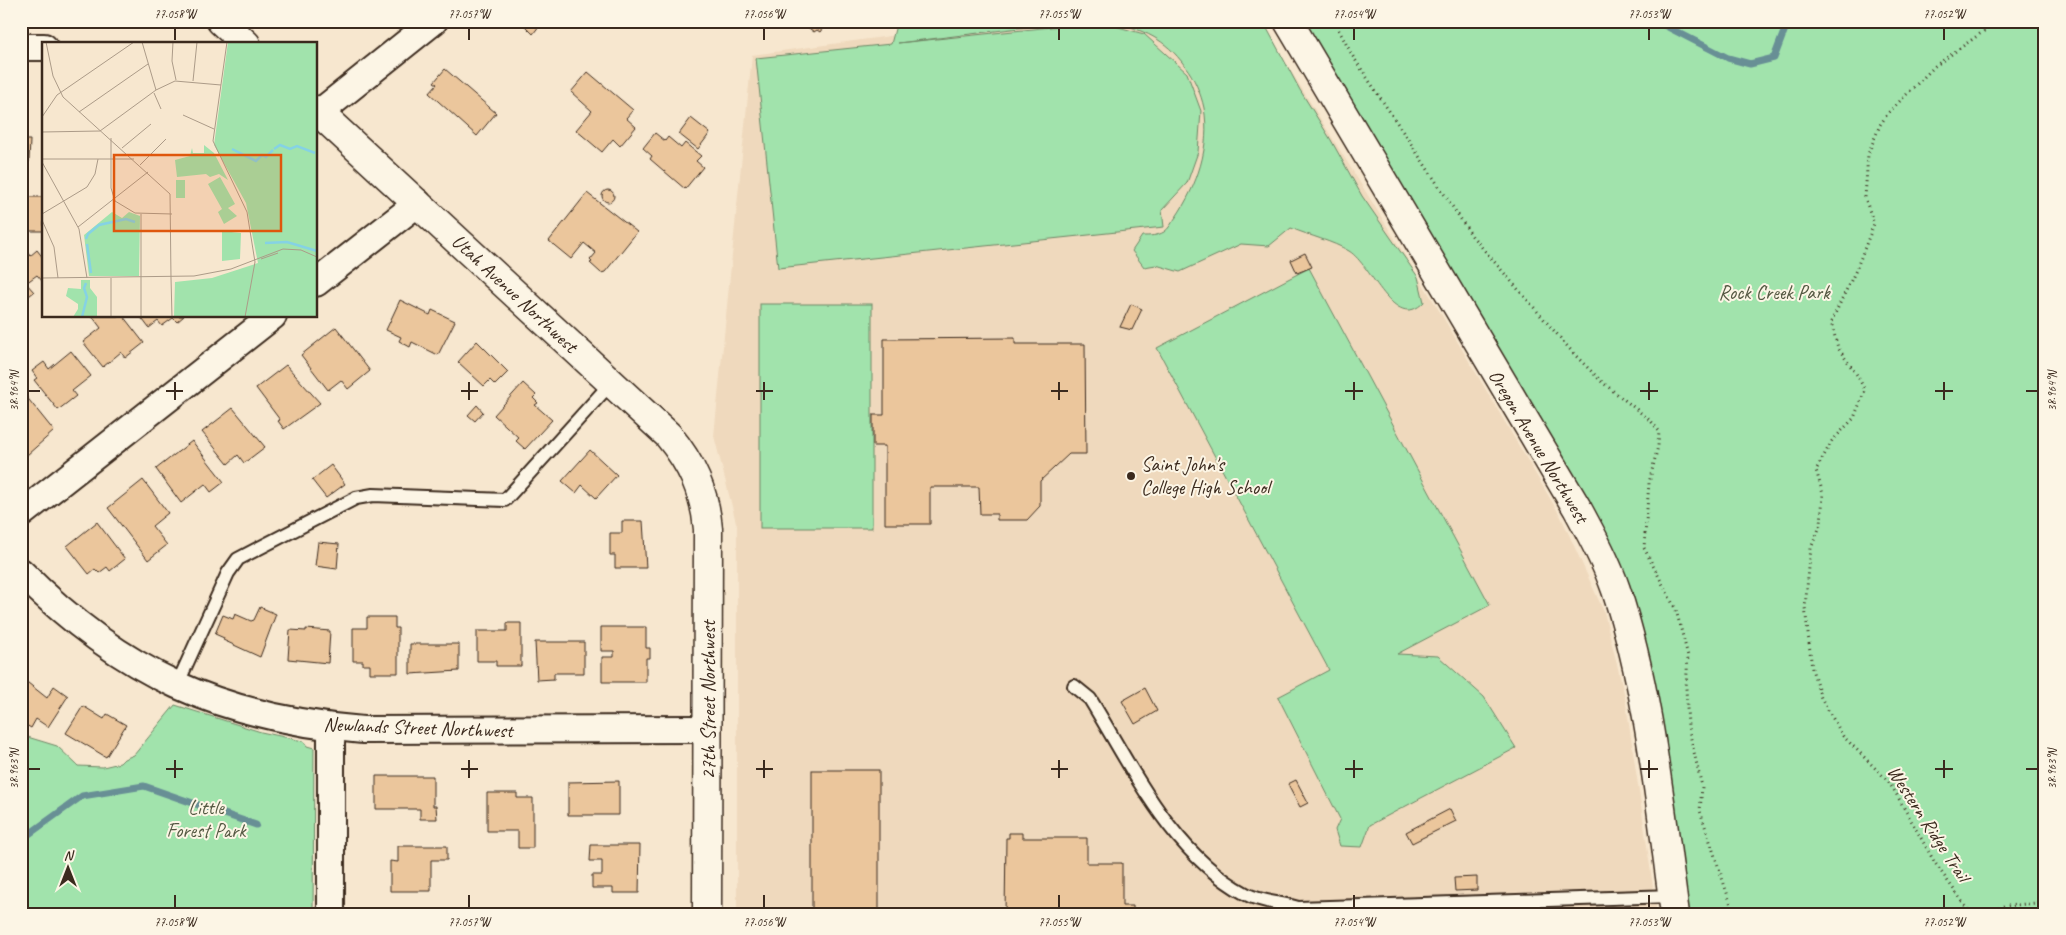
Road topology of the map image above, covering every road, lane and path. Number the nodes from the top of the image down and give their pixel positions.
1 (221, 21) edge
2 (434, 21) edge
3 (1288, 21) edge
4 (1334, 21) edge
5 (1998, 21) edge
6 (244, 42) edge
7 (21, 47) edge
8 (42, 47) edge
9 (318, 111) edge
10 (418, 203) junction
11 (318, 280) edge
12 (270, 318) edge
13 (612, 382) junction
14 (701, 487) joint
15 (21, 514) edge
16 (21, 572) edge
17 (177, 685) junction
18 (1074, 686) dead end
19 (331, 727) junction
20 (708, 729) junction
21 (2045, 902) edge
22 (1674, 905) edge
23 (1281, 909) edge
24 (331, 914) edge
25 (707, 914) edge
26 (1734, 914) edge
27 (1971, 914) edge
28 (1979, 914) edge

1 - 6 street
2 - 9 street
3 - 22 street, Oregon Avenue Northwest
4 - 26 path
5 - 27 path, Western Ridge Trail
7 - 8 street
9 - 10 street, Utah Avenue Northwest
10 - 11 street
10 - 13 street, Utah Avenue Northwest
12 - 15 street
13 - 14 street, Utah Avenue Northwest
13 - 17 lane
14 - 20 street, 27th Street Northwest
16 - 17 street, Newlands Street Northwest
17 - 19 street, Newlands Street Northwest
18 - 23 lane
19 - 20 street, Newlands Street Northwest
19 - 24 street
20 - 25 street, 27th Street Northwest
21 - 28 path
22 - 23 lane

